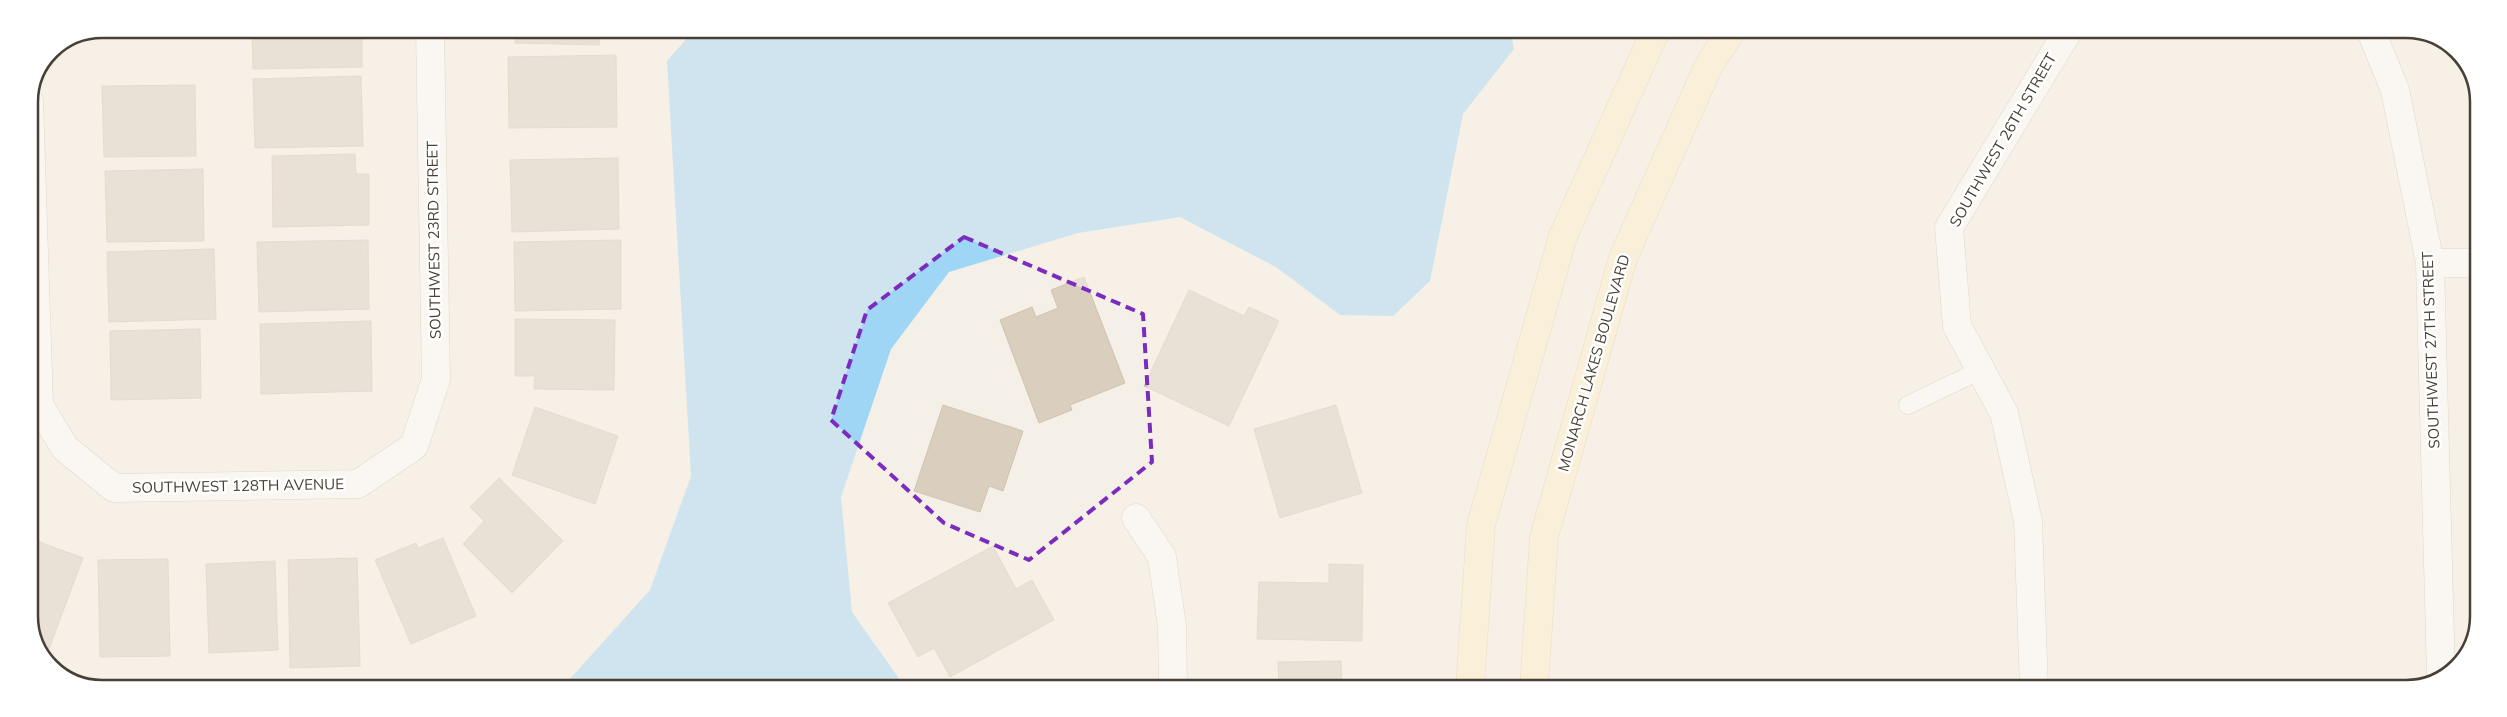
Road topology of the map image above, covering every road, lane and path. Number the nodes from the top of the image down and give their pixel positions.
1 (430, 38) edge
2 (1652, 38) edge
3 (1727, 38) edge
4 (2064, 38) edge
5 (2374, 38) edge
6 (2430, 263) junction
7 (2469, 263) edge
8 (1981, 370) junction
9 (38, 375) edge
10 (1908, 405) dead end
11 (414, 446) joint
12 (1136, 518) dead end
13 (2446, 664) edge
14 (1174, 680) edge
15 (1470, 680) edge
16 (1534, 680) edge
17 (2034, 680) edge

1 - 11 street, SOUTHWEST 23RD STREET
2 - 15 street
3 - 16 street, MONARCH LAKES BOULEVARD
4 - 8 street, SOUTHWEST 26TH STREET
5 - 6 street, SOUTHWEST 27TH STREET
6 - 7 street
6 - 13 street, SOUTHWEST 27TH STREET
8 - 10 lane
8 - 17 street, SOUTHWEST 26TH STREET
9 - 11 street, SOUTHWEST 128TH AVENUE
12 - 14 street

